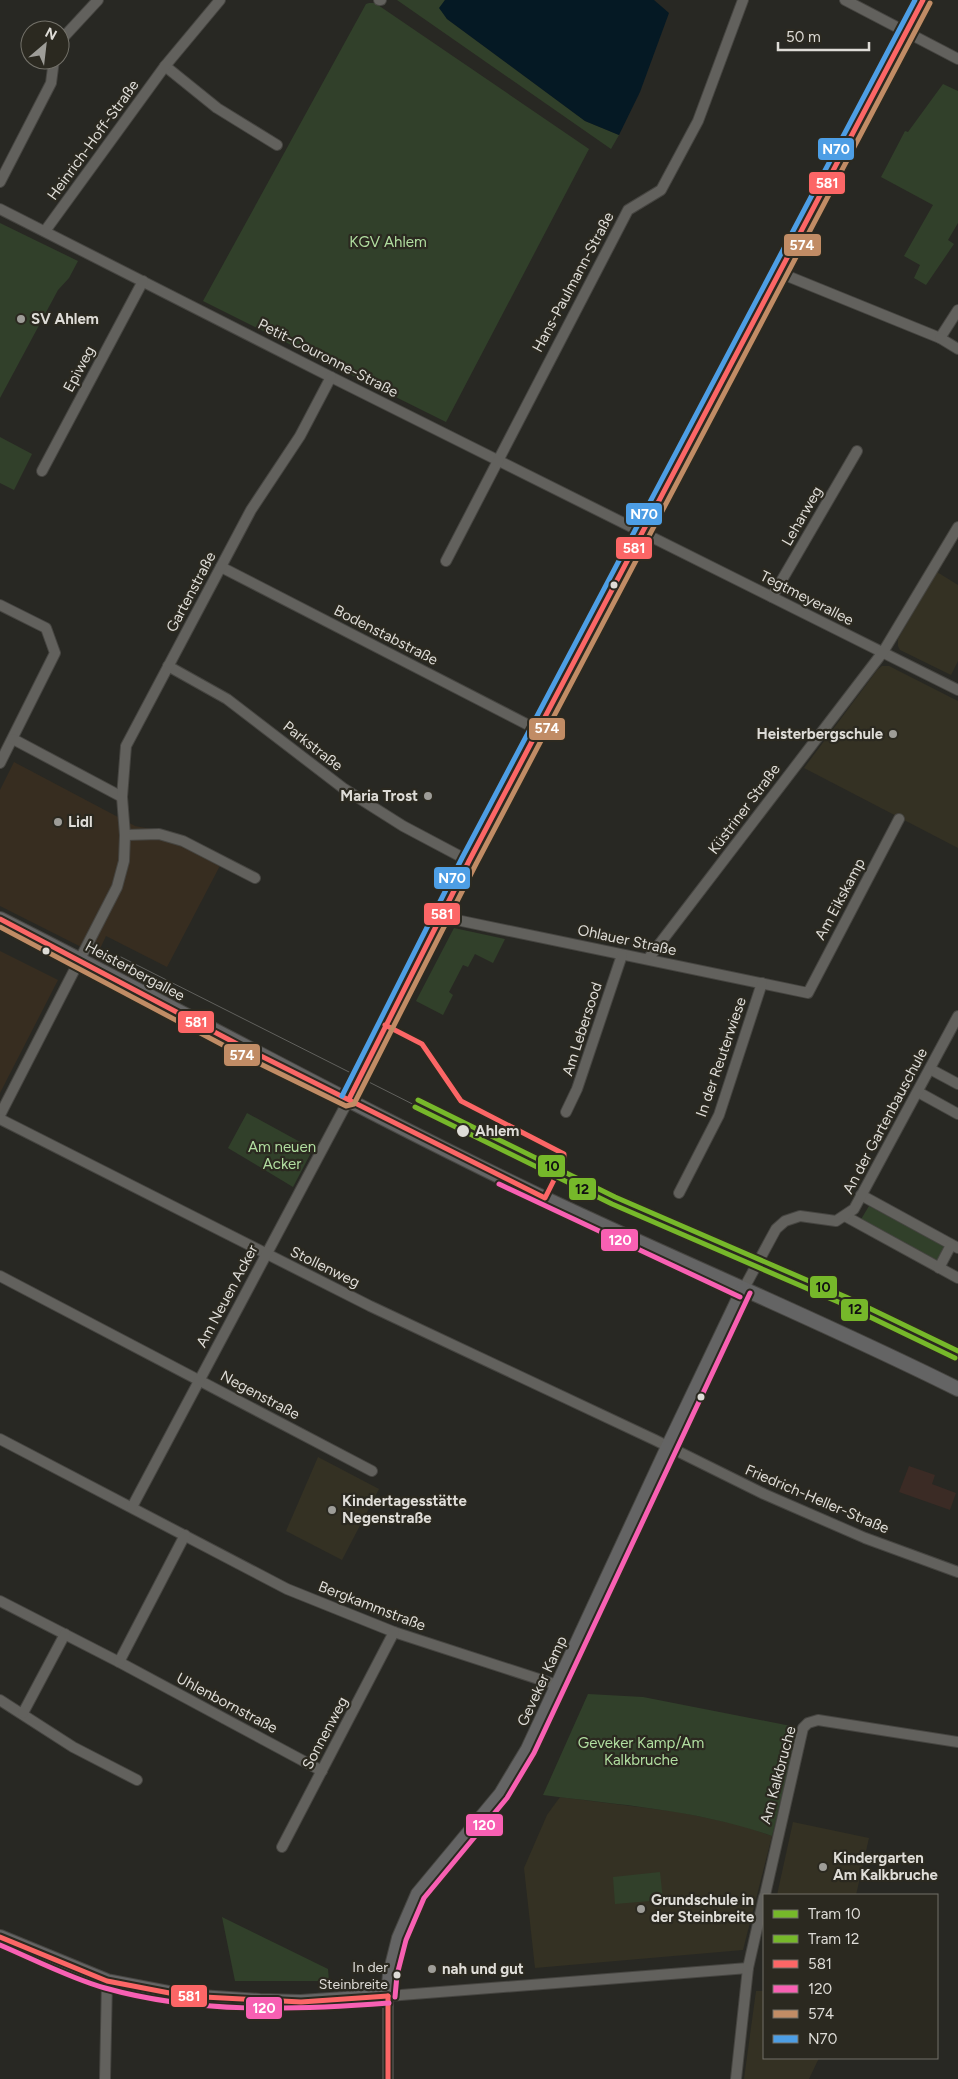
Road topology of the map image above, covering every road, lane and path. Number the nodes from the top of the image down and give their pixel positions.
1 (98, 0) edge
2 (220, 0) edge
3 (743, 0) edge
4 (845, 0) edge
5 (923, 0) edge
6 (70, 30) edge
7 (906, 32) junction
8 (958, 59) edge
9 (164, 66) junction
10 (53, 70) edge
11 (277, 145) dead end
12 (0, 182) edge
13 (0, 209) edge
14 (45, 232) junction
15 (780, 273) junction
16 (143, 281) junction
17 (958, 310) edge
18 (940, 338) junction
19 (958, 348) edge
20 (331, 377) junction
21 (857, 450) dead end
22 (498, 459) junction
23 (42, 471) dead end
24 (958, 527) edge
25 (643, 532) junction
26 (446, 561) dead end
27 (221, 567) junction
28 (772, 597) junction
29 (0, 604) edge
30 (883, 652) junction
31 (168, 666) junction
32 (958, 690) edge
33 (538, 730) junction
34 (12, 739) junction
35 (0, 762) edge
36 (122, 797) junction
37 (900, 819) dead end
38 (125, 835) junction
39 (469, 861) junction
40 (255, 878) dead end
41 (442, 914) junction
42 (0, 919) edge
43 (622, 955) junction
44 (648, 959) junction
45 (79, 960) junction
46 (762, 983) junction
47 (808, 993) joint
48 (958, 1016) edge
49 (930, 1068) junction
50 (958, 1084) edge
51 (918, 1092) junction
52 (348, 1099) junction
53 (566, 1112) dead end
54 (958, 1114) edge
55 (0, 1117) edge
56 (679, 1193) dead end
57 (862, 1195) junction
58 (845, 1216) junction
59 (955, 1246) edge
60 (266, 1255) junction
61 (939, 1268) junction
62 (0, 1276) edge
63 (958, 1278) edge
64 (743, 1290) junction
65 (200, 1381) junction
66 (958, 1389) edge
67 (0, 1439) edge
68 (668, 1447) junction
69 (372, 1471) dead end
70 (132, 1508) junction
71 (185, 1535) junction
72 (958, 1572) edge
73 (0, 1601) edge
74 (394, 1632) junction
75 (65, 1634) junction
76 (119, 1662) junction
77 (557, 1685) junction
78 (0, 1700) edge
79 (23, 1713) junction
80 (958, 1742) edge
81 (322, 1771) junction
82 (137, 1780) dead end
83 (282, 1847) dead end
84 (764, 1894) edge
85 (763, 1900) edge
86 (0, 1937) edge
87 (748, 1968) junction
88 (107, 1981) junction
89 (388, 1996) junction
90 (105, 2079) edge
91 (388, 2079) edge
92 (736, 2079) edge

1 - 6 street
2 - 9 street, Heinrich-Hoff-Straße
3 - 22 street, Hans-Paulmann-Straße
4 - 7 street
5 - 7 street
7 - 8 street
7 - 15 street
9 - 11 street
9 - 14 street, Heinrich-Hoff-Straße
10 - 12 street
13 - 14 street, Petit-Couronne-Straße
14 - 16 street, Petit-Couronne-Straße
15 - 18 street
15 - 25 street
16 - 20 street, Petit-Couronne-Straße
16 - 23 street, Epiweg
17 - 18 street
18 - 19 street
20 - 22 street, Petit-Couronne-Straße
20 - 27 street, Gartenstraße
21 - 28 street, Leharweg
22 - 25 street, Petit-Couronne-Straße
22 - 26 street, Hans-Paulmann-Straße
24 - 30 street, Küstriner Straße
25 - 28 street, Tegtmeyerallee
25 - 33 street
27 - 31 street, Gartenstraße
27 - 33 street, Bodenstabstraße
28 - 30 street, Tegtmeyerallee
29 - 34 street
30 - 32 street, Tegtmeyerallee
30 - 44 street, Küstriner Straße
31 - 36 street, Gartenstraße
31 - 39 street, Parkstraße
33 - 39 street
34 - 35 street
34 - 36 street
36 - 38 street, Gartenstraße
37 - 47 street, Am Eikskamp
38 - 40 street
38 - 45 street, Gartenstraße
39 - 41 street
41 - 43 street, Ohlauer Straße
41 - 52 street
42 - 45 street, Heisterbergallee
43 - 44 street, Ohlauer Straße
43 - 53 street, Am Lebersood
44 - 46 street, Ohlauer Straße
45 - 52 street, Heisterbergallee
45 - 55 street, Gartenstraße
46 - 47 street, Ohlauer Straße
46 - 56 street, In der Reuterwiese
48 - 49 street, An der Gartenbauschule
49 - 50 street
49 - 51 street, An der Gartenbauschule
51 - 54 street
51 - 57 street, An der Gartenbauschule
52 - 60 street, Am Neuen Acker
52 - 64 street, Heisterbergallee
55 - 60 street, Stollenweg
57 - 58 street, An der Gartenbauschule
57 - 59 street
58 - 61 street
58 - 64 street, An der Gartenbauschule
59 - 61 street
60 - 65 street, Am Neuen Acker
60 - 68 street, Stollenweg
61 - 63 street
62 - 65 street, Negenstraße
64 - 66 street, Heisterbergallee
64 - 68 street, Geveker Kamp
65 - 69 street, Negenstraße
65 - 70 street, Am Neuen Acker
67 - 70 street, Bergkammstraße
68 - 72 street, Friedrich-Heller-Straße
68 - 77 street, Geveker Kamp
70 - 71 street, Bergkammstraße
71 - 74 street, Bergkammstraße
71 - 76 street
73 - 75 street, Uhlenbornstraße
74 - 77 street, Bergkammstraße
74 - 81 street, Sonnenweg
75 - 76 street, Uhlenbornstraße
75 - 79 street
76 - 81 street, Uhlenbornstraße
77 - 89 street, Geveker Kamp
78 - 79 street
79 - 82 street
80 - 84 street, Am Kalkbruche
81 - 83 street, Sonnenweg
85 - 87 street, Am Kalkbruche
86 - 88 street
87 - 89 street
87 - 92 street, Am Kalkbruche
88 - 89 street
88 - 90 street
89 - 91 street, Geveker Kamp

